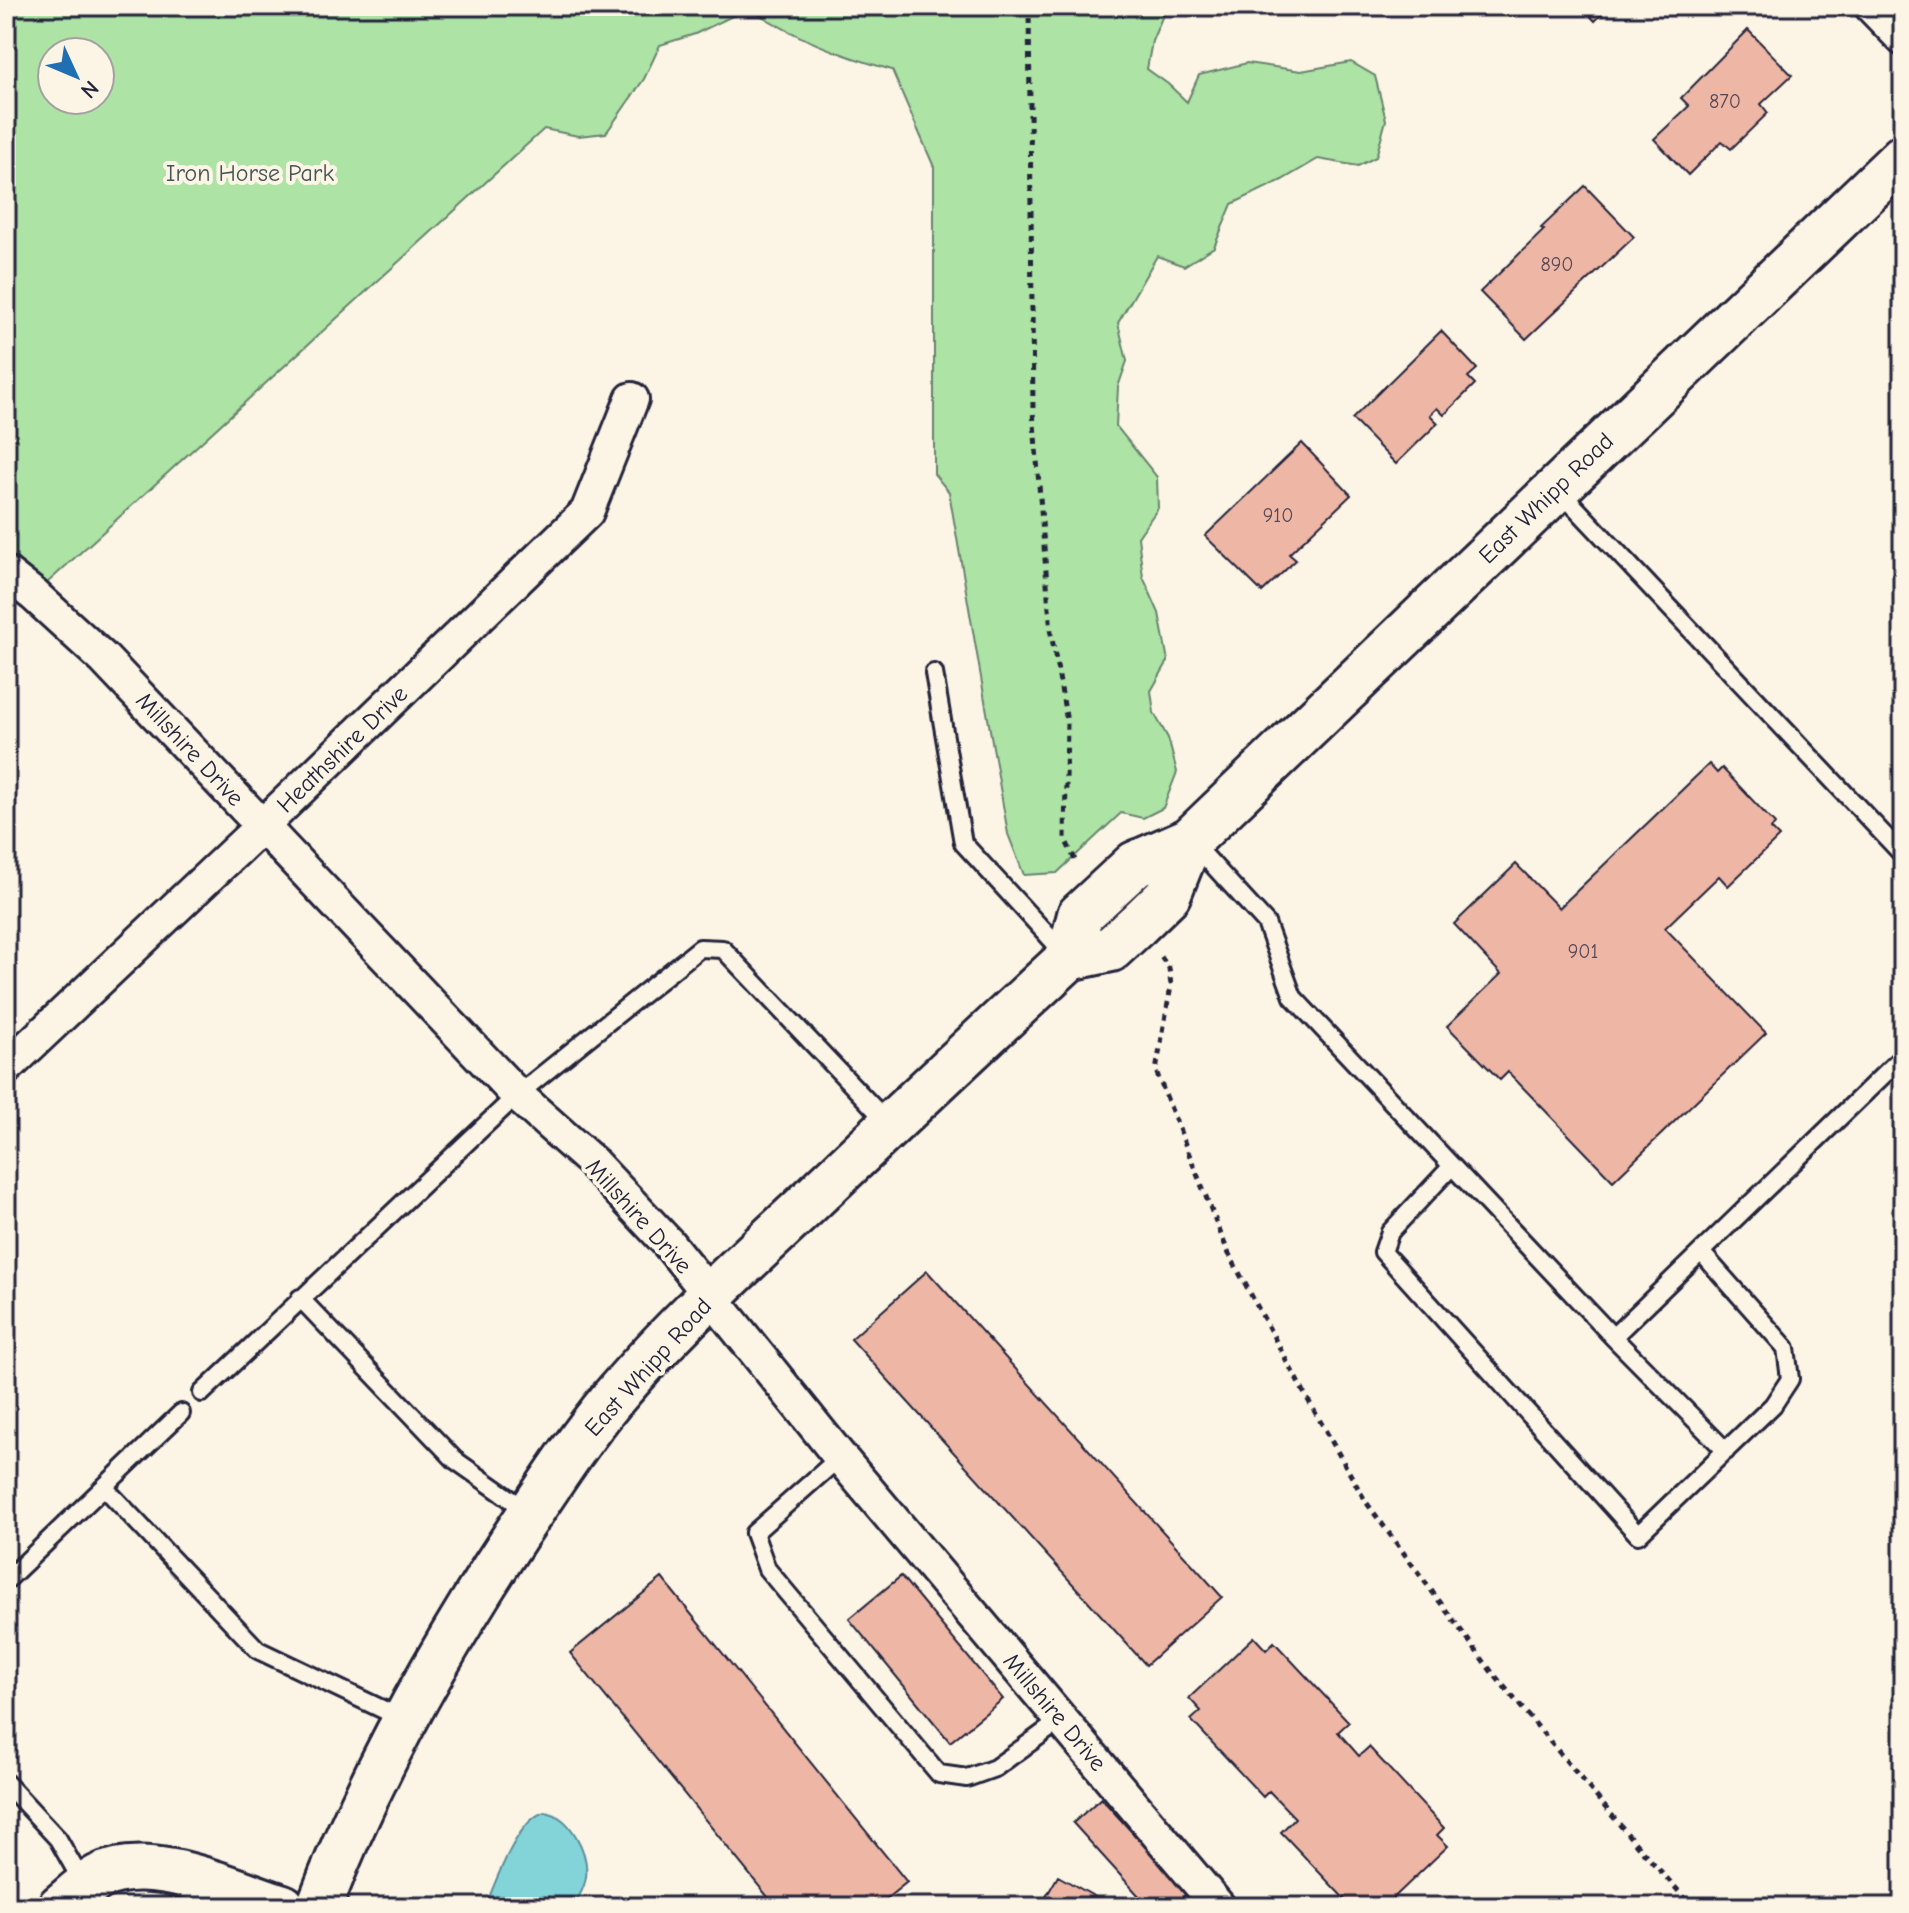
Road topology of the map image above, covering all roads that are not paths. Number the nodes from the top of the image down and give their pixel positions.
1 (1871, 6) edge
2 (1903, 39) edge
3 (1903, 157) edge
4 (632, 399) dead end
5 (1557, 488) junction
6 (6, 573) edge
7 (934, 673) dead end
8 (262, 826) junction
9 (1190, 840) junction
10 (1903, 855) edge
11 (1069, 958) junction
12 (1903, 1056) edge
13 (6, 1068) edge
14 (517, 1095) junction
15 (890, 1125) junction
16 (1452, 1166) junction
17 (1701, 1252) junction
18 (711, 1297) junction
19 (300, 1298) junction
20 (1613, 1337) junction
21 (202, 1393) dead end
22 (181, 1413) dead end
23 (1726, 1451) junction
24 (840, 1457) junction
25 (104, 1487) junction
26 (531, 1513) junction
27 (6, 1581) edge
28 (406, 1720) junction
29 (1061, 1720) junction
30 (6, 1783) edge
31 (72, 1897) edge
32 (283, 1907) edge
33 (319, 1907) edge
34 (1219, 1907) edge

1 - 2 street
3 - 5 main road, East Whipp Road
4 - 8 street, Heathshire Drive
5 - 9 main road, East Whipp Road
5 - 10 lane
6 - 8 street, Millshire Drive
7 - 11 lane
8 - 13 street, Heathshire Drive
8 - 14 street, Millshire Drive
9 - 11 main road, East Whipp Road
9 - 16 lane
11 - 15 main road, East Whipp Road
12 - 17 lane
14 - 15 lane
14 - 18 street, Millshire Drive
14 - 19 lane
15 - 18 main road, East Whipp Road
16 - 20 lane
16 - 23 lane
17 - 20 lane
17 - 23 lane
18 - 24 street, Millshire Drive
18 - 26 main road, East Whipp Road
19 - 21 lane
19 - 26 lane
20 - 23 lane
22 - 25 lane
24 - 29 street, Millshire Drive
24 - 29 lane
25 - 27 lane
25 - 28 lane
26 - 28 main road, East Whipp Road
28 - 33 main road, East Whipp Road
29 - 34 street, Millshire Drive
30 - 31 lane
31 - 32 main road

